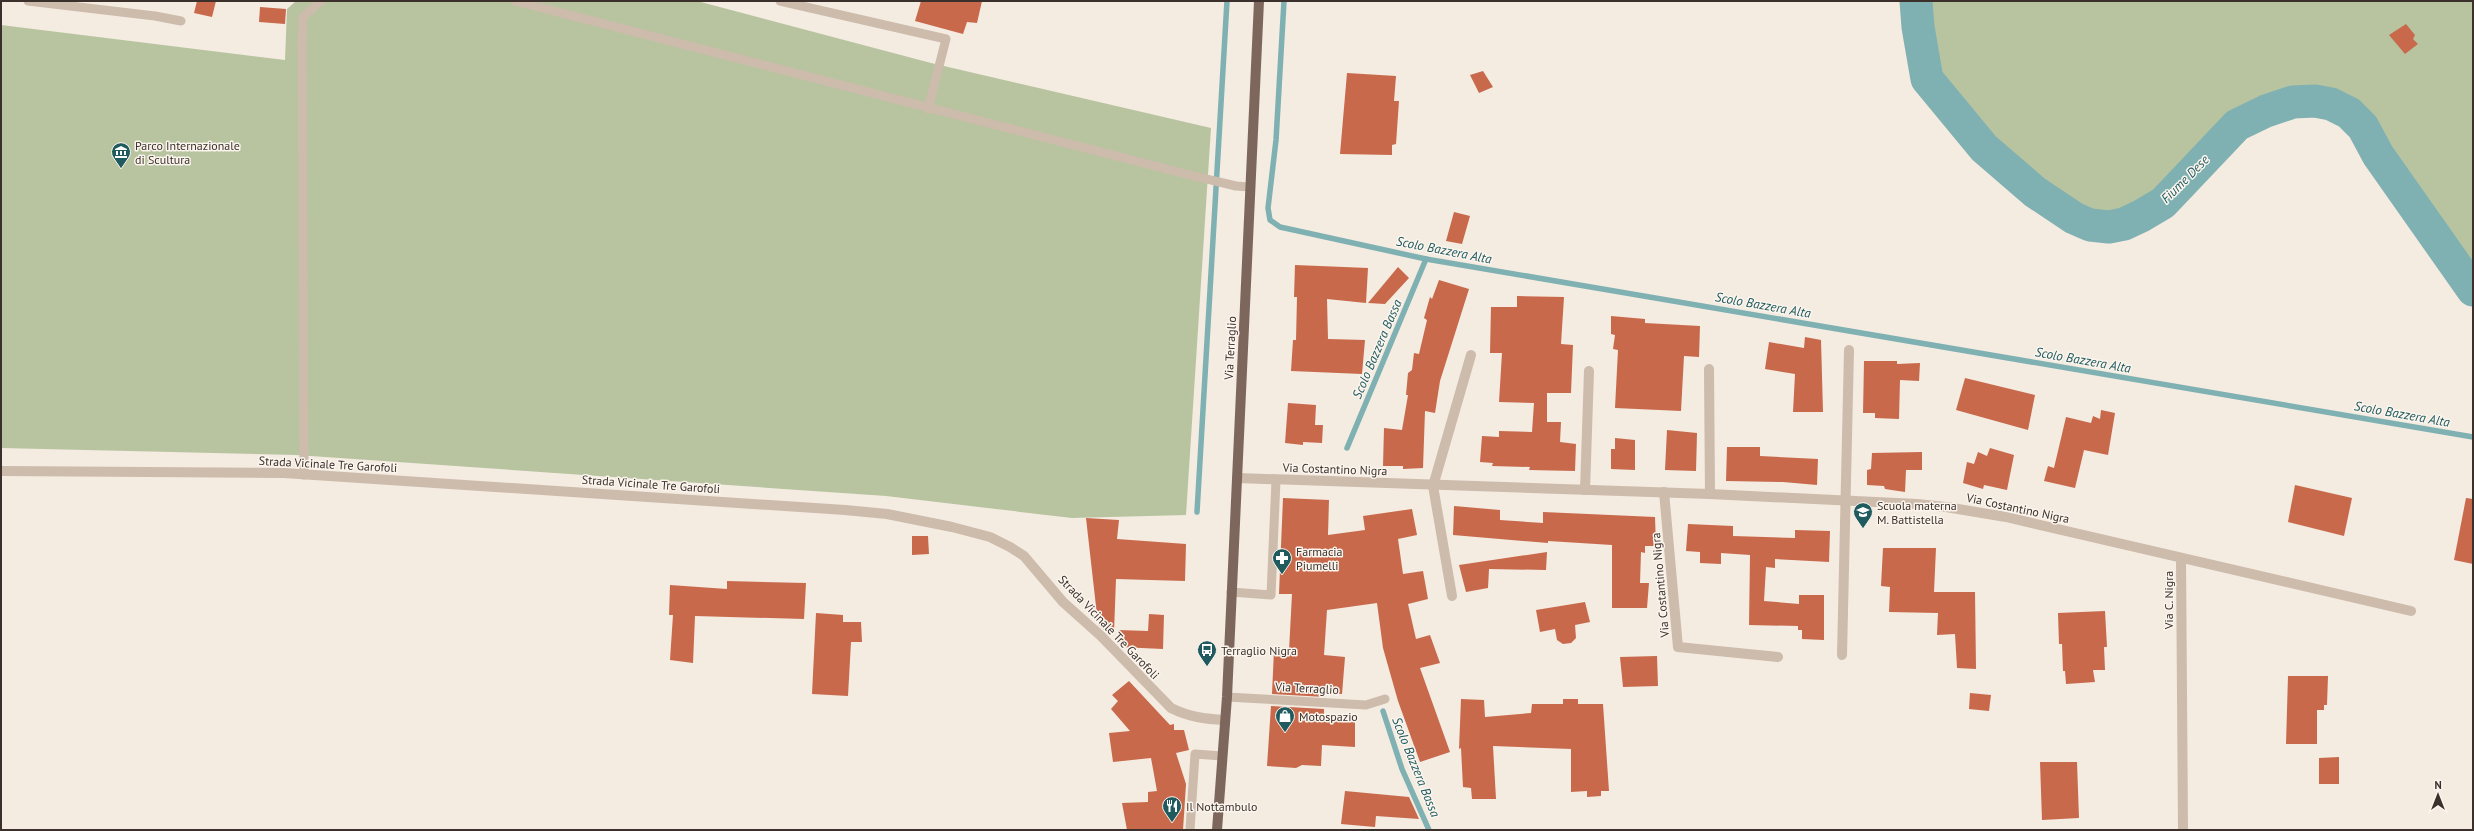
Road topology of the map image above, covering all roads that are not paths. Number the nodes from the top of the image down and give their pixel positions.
1 (28, 1) edge
2 (321, 1) edge
3 (515, 1) edge
4 (780, 1) edge
5 (1258, 1) edge
6 (181, 21) dead end
7 (928, 109) junction
8 (1250, 187) junction
9 (1849, 350) dead end
10 (1471, 355) dead end
11 (1709, 369) dead end
12 (1589, 371) dead end
13 (1, 471) edge
14 (304, 474) junction
15 (1237, 478) junction
16 (1276, 480) junction
17 (1433, 486) junction
18 (1585, 490) junction
19 (1664, 492) junction
20 (1710, 494) junction
21 (1847, 501) junction
22 (2181, 558) junction
23 (1231, 592) junction
24 (1452, 596) dead end
25 (2411, 611) dead end
26 (1842, 655) dead end
27 (1778, 657) dead end
28 (1227, 697) junction
29 (1385, 699) dead end
30 (1225, 720) junction
31 (1222, 756) junction
32 (1190, 830) edge
33 (1218, 830) edge
34 (2183, 830) edge

1 - 6 lane
2 - 14 lane
3 - 7 lane
4 - 7 lane
5 - 8 main road, Via Terraglio
7 - 8 lane
8 - 15 main road, Via Terraglio
9 - 21 street
10 - 17 street
11 - 20 street
12 - 18 street
13 - 14 street, Strada Vicinale Tre Garofoli
14 - 30 street, Strada Vicinale Tre Garofoli
15 - 16 street, Via Costantino Nigra
15 - 23 main road, Via Terraglio
16 - 17 street, Via Costantino Nigra
16 - 23 lane
17 - 18 street, Via Costantino Nigra
17 - 24 street
18 - 19 street, Via Costantino Nigra
19 - 20 street, Via Costantino Nigra
19 - 27 street, Via Costantino Nigra
20 - 21 street, Via Costantino Nigra
21 - 22 street, Via Costantino Nigra
21 - 26 street
22 - 25 street, Via C. Nigra
22 - 34 street, Via C. Nigra
23 - 28 main road, Via Terraglio
28 - 29 lane, Via Terraglio
28 - 30 main road, Via Terraglio
30 - 31 main road, Via Terraglio
31 - 32 lane
31 - 33 main road, Via Terraglio

